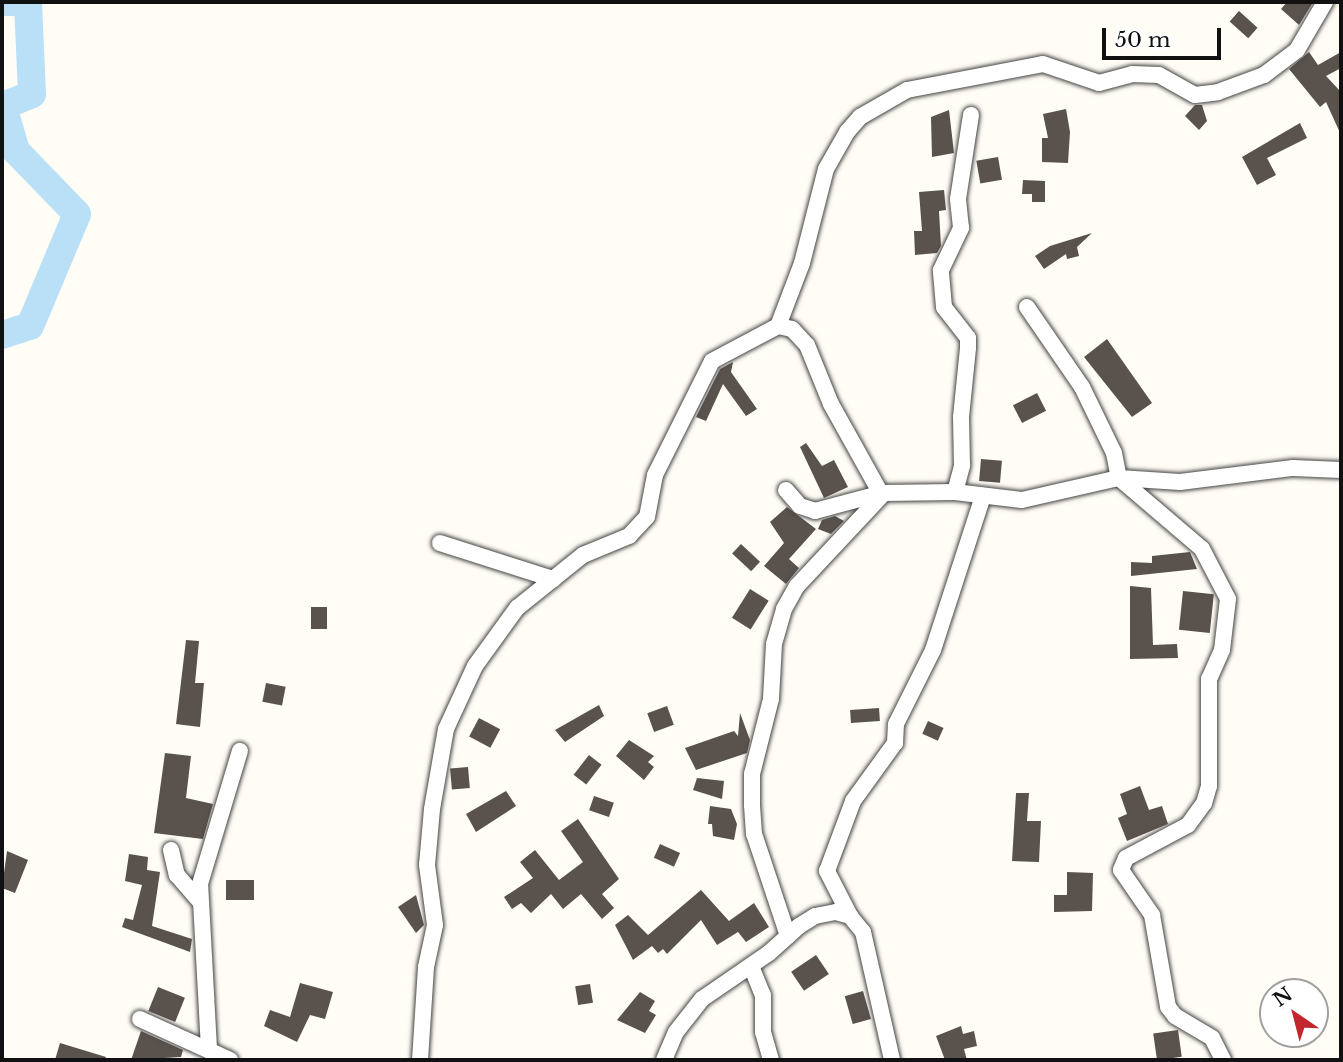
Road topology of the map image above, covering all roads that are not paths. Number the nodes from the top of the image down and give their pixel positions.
1 (1325, 2) edge
2 (971, 115) dead end
3 (1027, 307) dead end
4 (778, 327) junction
5 (1341, 470) edge
6 (1119, 478) junction
7 (786, 490) dead end
8 (955, 492) junction
9 (883, 493) junction
10 (982, 499) junction
11 (440, 543) dead end
12 (553, 579) junction
13 (240, 751) dead end
14 (171, 850) dead end
15 (200, 901) junction
16 (850, 916) junction
17 (788, 936) junction
18 (751, 966) junction
19 (140, 1019) dead end
20 (209, 1049) junction
21 (230, 1060) edge
22 (419, 1060) edge
23 (664, 1060) edge
24 (771, 1060) edge
25 (892, 1060) edge
26 (1223, 1060) edge

1 - 4 street
2 - 8 street
3 - 6 street
4 - 9 street
4 - 12 street
5 - 6 street
6 - 10 street
6 - 26 street
7 - 9 street
8 - 9 street
8 - 10 street
9 - 17 street
10 - 16 street
11 - 12 street
12 - 22 street
13 - 15 street
14 - 15 street
15 - 20 street
16 - 17 street
16 - 25 street
17 - 18 street
18 - 23 street
18 - 24 street
19 - 20 street
20 - 21 street

